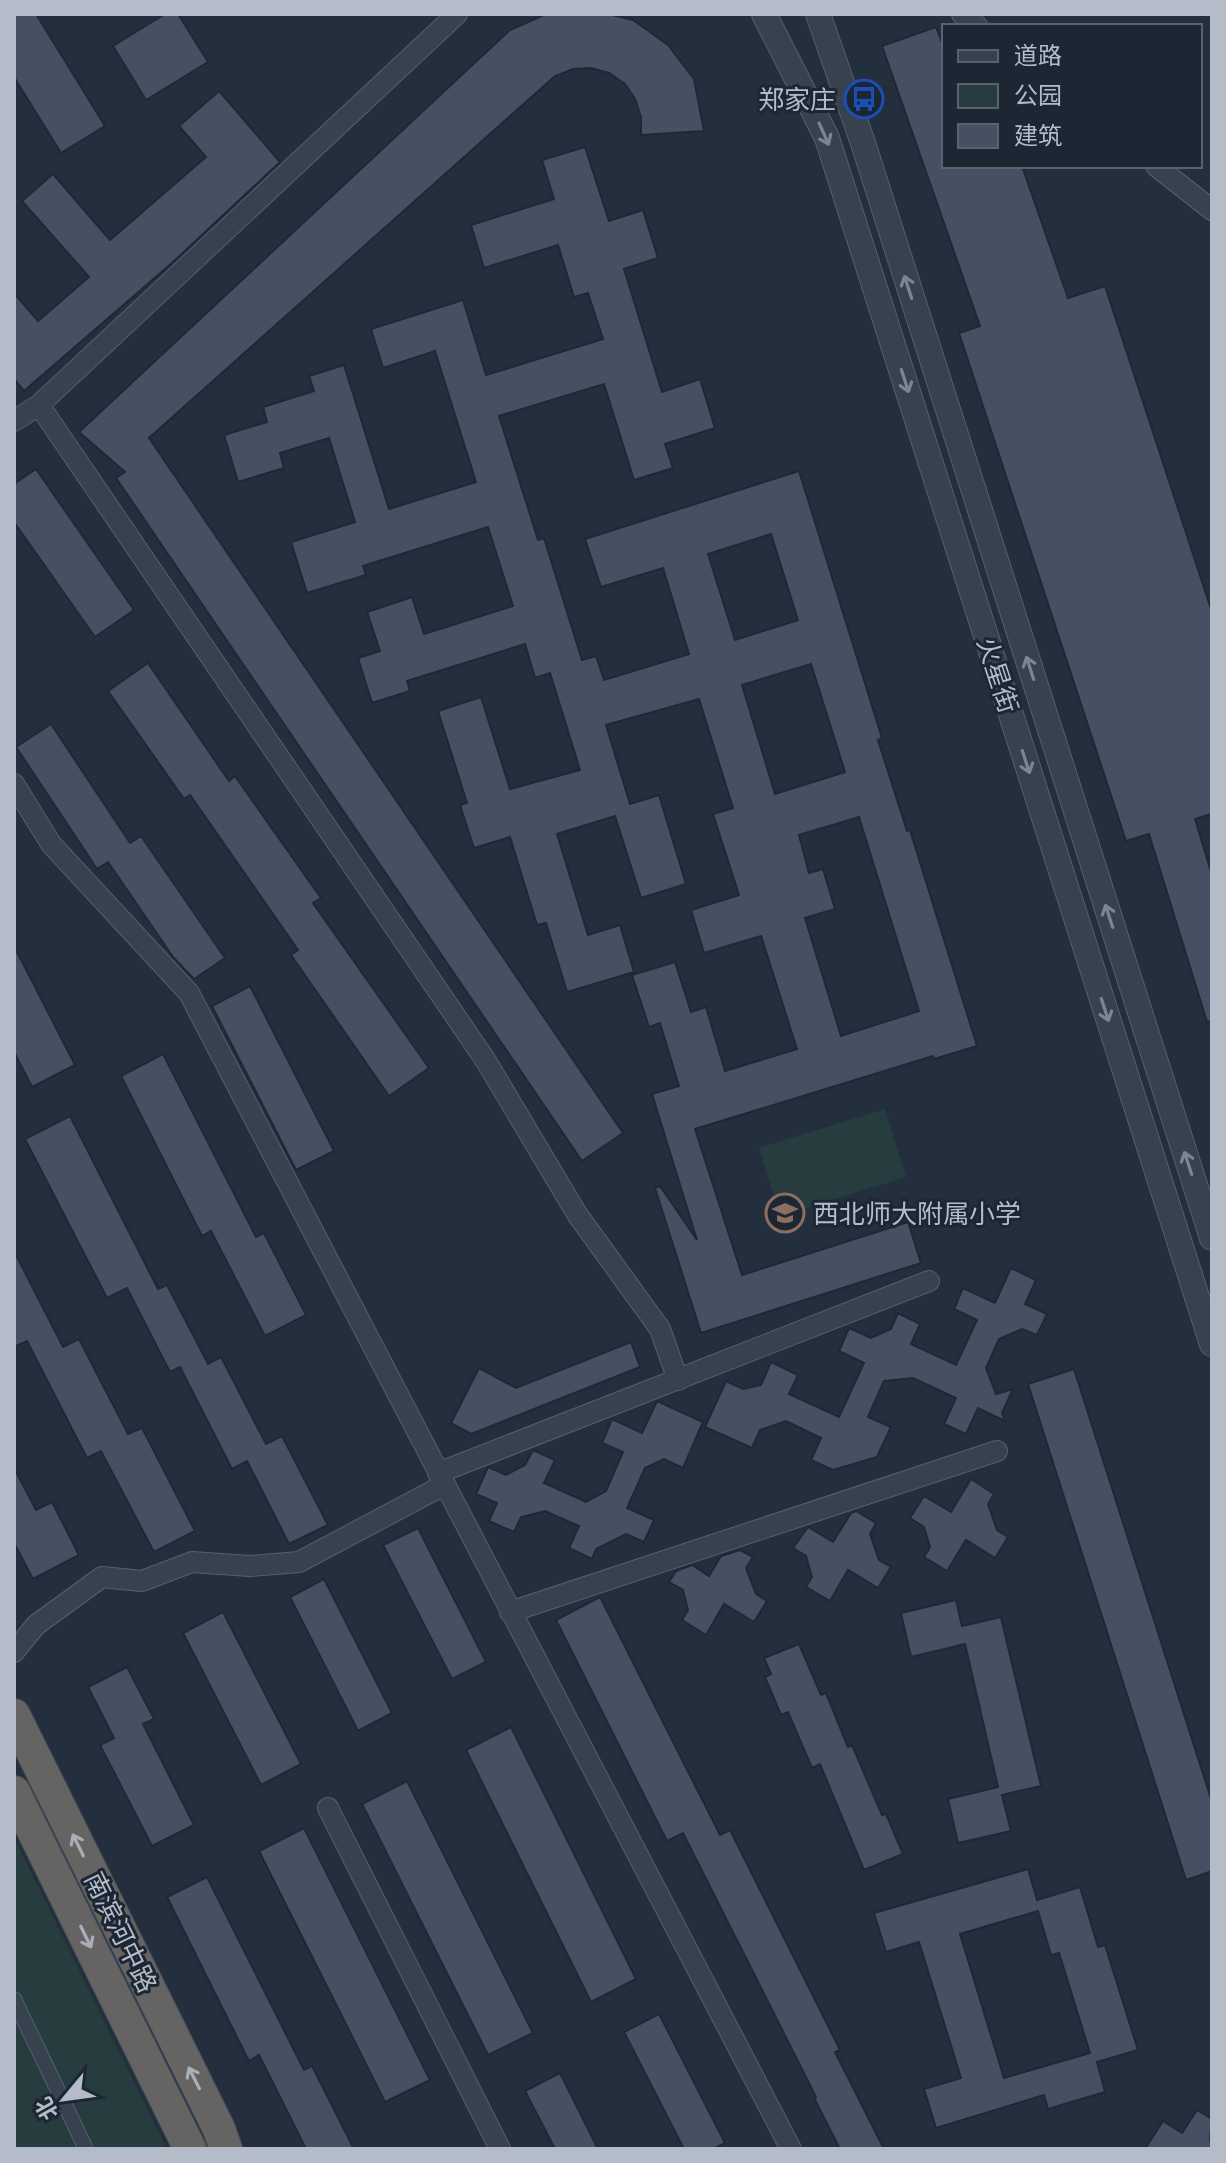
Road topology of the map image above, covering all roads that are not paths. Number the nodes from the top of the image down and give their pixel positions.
1 (457, 14) edge
2 (764, 14) edge
3 (818, 14) edge
4 (1159, 168) edge
5 (1212, 210) edge
6 (39, 405) junction
7 (15, 419) edge
8 (14, 784) edge
9 (1212, 1238) edge
10 (929, 1281) dead end
11 (1212, 1344) edge
12 (678, 1380) junction
13 (997, 1451) dead end
14 (441, 1479) junction
15 (510, 1612) junction
16 (14, 1652) edge
17 (14, 1715) edge
18 (14, 1792) edge
19 (328, 1808) dead end
20 (14, 1999) edge
21 (86, 2149) edge
22 (190, 2149) edge
23 (226, 2149) edge
24 (500, 2149) edge
25 (791, 2149) edge

1 - 6 street
2 -> 11 street, 火星街
9 -> 3 street, 火星街
4 - 5 street
6 - 7 street
6 - 12 street
8 - 14 street
10 - 12 street
12 - 14 street
13 - 15 street
14 - 15 street
14 - 16 street
15 - 25 street
23 -> 17 highway, 南滨河中路
18 -> 22 highway, 南滨河中路
19 - 24 street
20 - 21 street

